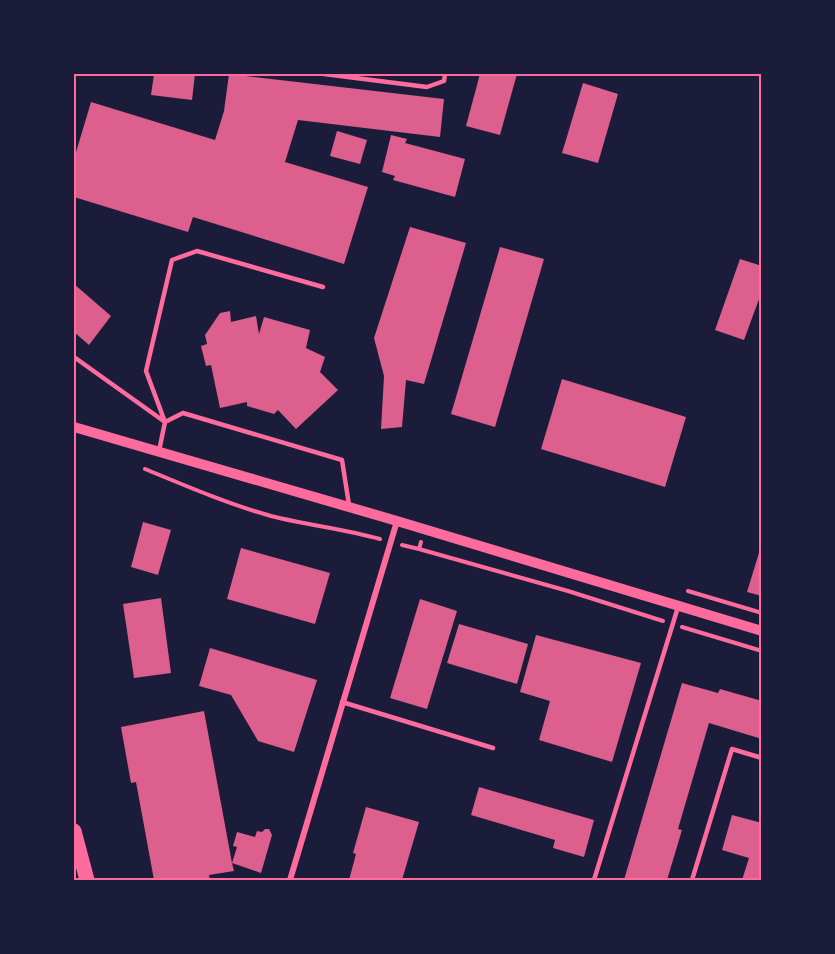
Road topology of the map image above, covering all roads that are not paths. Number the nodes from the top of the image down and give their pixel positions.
1 (324, 74) edge
2 (445, 74) edge
3 (324, 287) dead end
4 (74, 357) edge
5 (165, 422) junction
6 (74, 427) edge
7 (159, 451) junction
8 (350, 508) junction
9 (397, 521) junction
10 (678, 607) junction
11 (762, 631) edge
12 (342, 702) junction
13 (493, 748) dead end
14 (762, 758) edge
15 (74, 831) edge
16 (87, 880) edge
17 (290, 880) edge
18 (594, 880) edge
19 (692, 880) edge

1 - 2 lane
3 - 5 lane
4 - 5 lane
5 - 7 lane
5 - 8 lane
6 - 7 street
7 - 8 street
8 - 9 street
9 - 10 street
9 - 12 street
10 - 11 street
10 - 18 lane
12 - 13 lane
12 - 17 street
14 - 19 lane
15 - 16 main road

